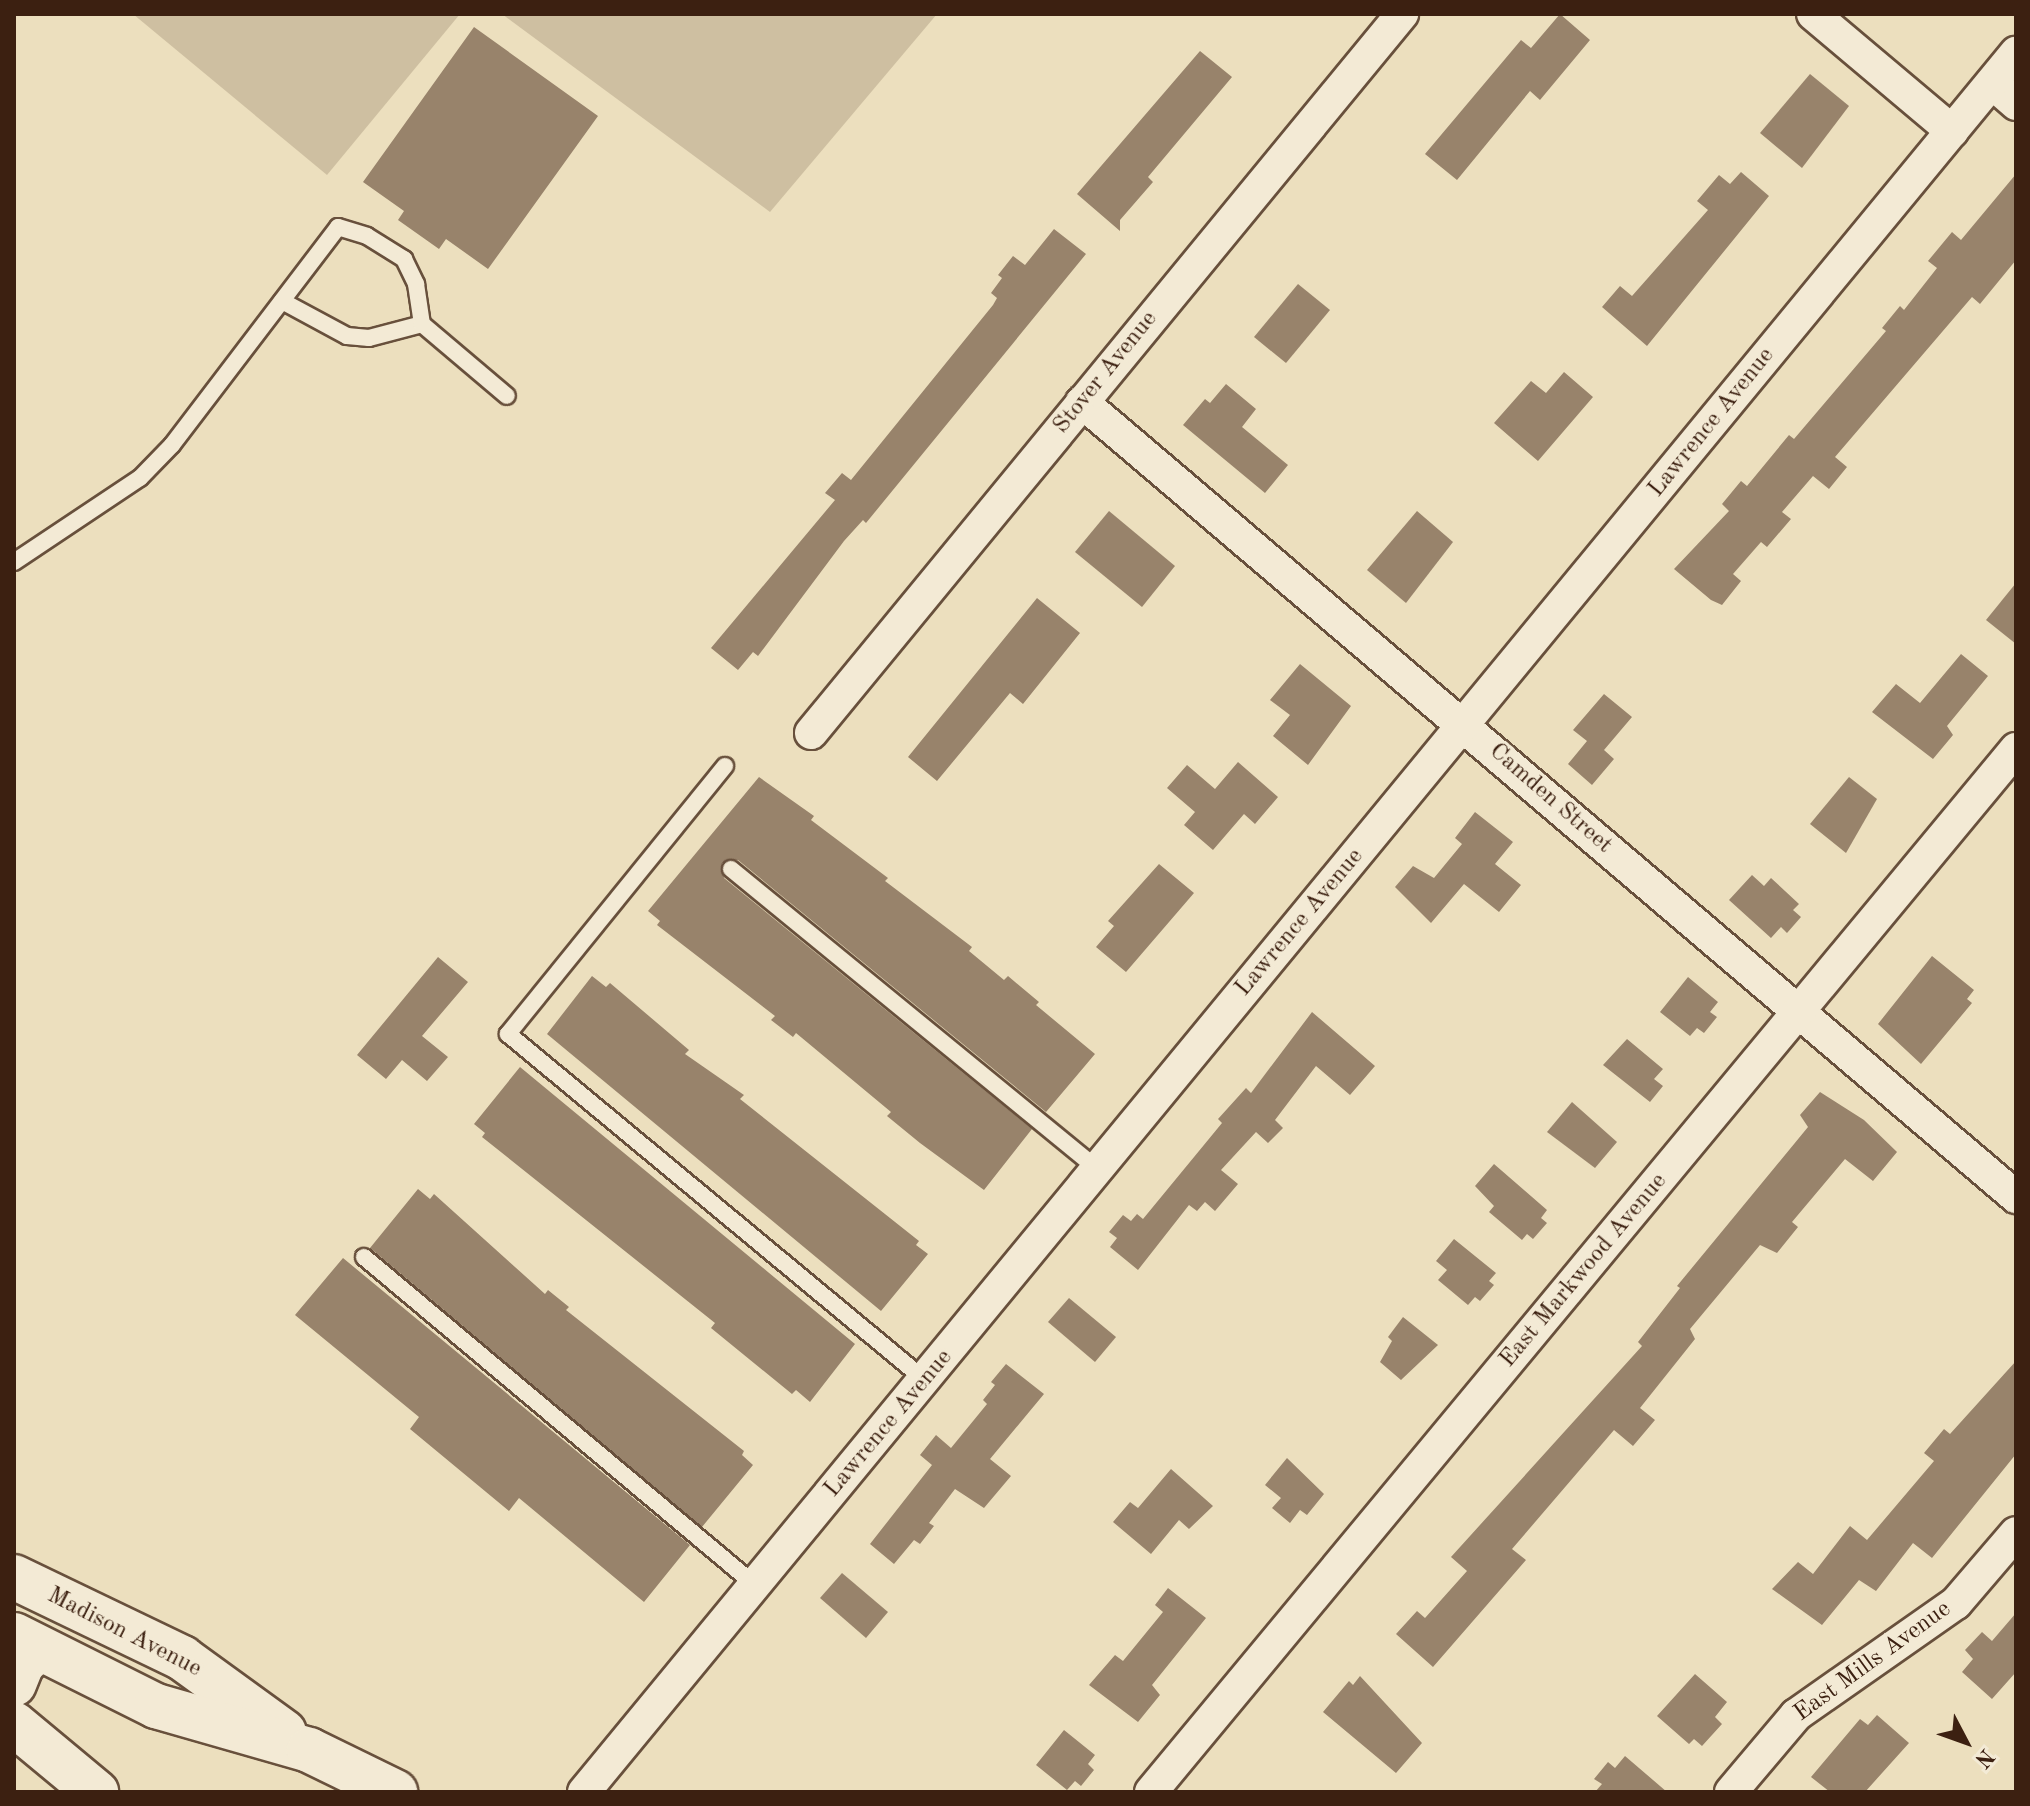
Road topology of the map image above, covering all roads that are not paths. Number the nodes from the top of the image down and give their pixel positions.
1 (1402, 14) edge
2 (1813, 14) edge
3 (2016, 53) edge
4 (1992, 83) junction
5 (2016, 104) edge
6 (1952, 131) junction
7 (282, 301) junction
8 (422, 324) junction
9 (507, 396) dead end
10 (1082, 402) junction
11 (14, 562) edge
12 (1464, 725) junction
13 (811, 733) dead end
14 (2016, 749) edge
15 (725, 766) dead end
16 (731, 869) dead end
17 (1798, 1012) junction
18 (1098, 1169) junction
19 (2016, 1197) edge
20 (364, 1257) dead end
21 (925, 1380) junction
22 (2016, 1533) edge
23 (14, 1577) edge
24 (755, 1585) junction
25 (27, 1641) edge
26 (14, 1684) edge
27 (16, 1716) edge
28 (309, 1750) junction
29 (96, 1792) edge
30 (395, 1792) edge
31 (584, 1792) edge
32 (1151, 1792) edge
33 (1731, 1792) edge

1 - 10 street, Stover Avenue
2 - 6 street
3 - 4 street, Lawrence Avenue
4 - 5 street
4 - 6 street, Lawrence Avenue
6 - 12 street, Lawrence Avenue
7 - 8 lane
7 - 8 lane
7 - 11 lane
8 - 9 lane
10 - 12 street, Camden Street
10 - 13 street, Stover Avenue
12 - 17 street, Camden Street
12 - 18 street, Lawrence Avenue
14 - 17 street, East Markwood Avenue
15 - 21 lane
16 - 18 lane
17 - 19 street, Camden Street
17 - 32 street, East Markwood Avenue
18 - 21 street, Lawrence Avenue
20 - 24 lane
21 - 24 street, Lawrence Avenue
22 - 33 street, East Mills Avenue
23 - 28 main road, Madison Avenue
24 - 31 street, Lawrence Avenue
25 - 26 main road
25 - 28 main road, Madison Avenue
27 - 29 main road
28 - 30 main road, Madison Avenue

